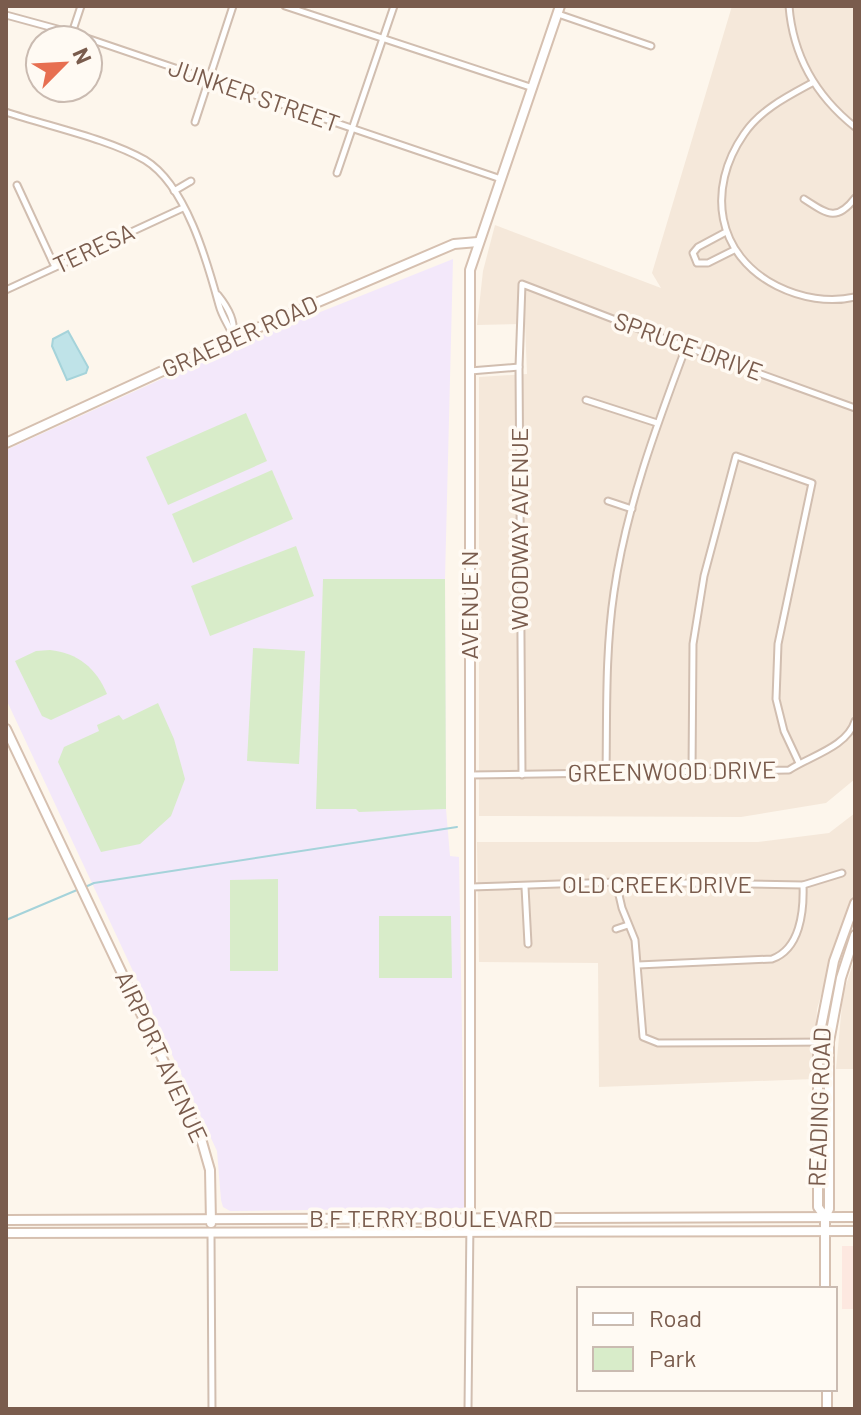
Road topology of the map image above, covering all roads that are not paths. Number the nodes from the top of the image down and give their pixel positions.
1 (233, 6) edge
2 (285, 6) edge
3 (394, 6) edge
4 (789, 6) edge
5 (559, 10) edge
6 (6, 15) edge
7 (39, 24) edge
8 (383, 39) junction
9 (104, 44) edge
10 (651, 46) dead end
11 (208, 80) junction
12 (812, 83) junction
13 (533, 88) junction
14 (6, 112) edge
15 (195, 122) dead end
16 (855, 127) edge
17 (352, 130) junction
18 (337, 173) dead end
19 (502, 179) junction
20 (191, 181) dead end
21 (17, 185) dead end
22 (174, 191) junction
23 (855, 198) edge
24 (804, 199) dead end
25 (183, 208) junction
26 (726, 232) junction
27 (478, 242) junction
28 (734, 250) junction
29 (55, 267) junction
30 (522, 284) joint
31 (6, 290) edge
32 (855, 297) edge
33 (234, 336) junction
34 (686, 347) junction
35 (519, 367) junction
36 (470, 371) junction
37 (586, 400) dead end
38 (855, 408) edge
39 (657, 423) junction
40 (6, 443) edge
41 (608, 501) dead end
42 (632, 509) junction
43 (855, 721) edge
44 (6, 729) edge
45 (799, 763) junction
46 (692, 773) junction
47 (470, 775) junction
48 (522, 775) junction
49 (606, 775) junction
50 (842, 873) dead end
51 (616, 882) junction
52 (803, 885) junction
53 (470, 887) junction
54 (525, 887) junction
55 (855, 903) edge
56 (628, 925) junction
57 (616, 929) dead end
58 (855, 935) edge
59 (528, 944) dead end
60 (638, 965) junction
61 (818, 1042) junction
62 (829, 1042) junction
63 (825, 1217) junction
64 (855, 1217) edge
65 (211, 1219) junction
66 (470, 1219) junction
67 (6, 1220) edge
68 (825, 1231) junction
69 (855, 1231) edge
70 (211, 1232) junction
71 (469, 1232) junction
72 (6, 1233) edge
73 (825, 1287) edge
74 (212, 1409) edge
75 (468, 1409) edge

1 - 11 street
2 - 8 street
3 - 8 street
4 - 12 street
5 - 10 street
5 - 13 main road, AVENUE N
6 - 7 street, JUNKER STREET
8 - 13 street
8 - 17 street
9 - 11 street, JUNKER STREET
11 - 15 street
11 - 17 street, JUNKER STREET
12 - 16 street
12 - 26 street
13 - 19 main road, AVENUE N
14 - 22 street
17 - 18 street
17 - 19 street, JUNKER STREET
19 - 27 main road, AVENUE N
20 - 22 street
21 - 29 street
22 - 25 street
23 - 24 street
25 - 29 street, TERESA
25 - 33 street
26 - 28 street
26 - 28 street
27 - 33 main road, GRAEBER ROAD
27 - 36 main road, AVENUE N
28 - 32 street
29 - 31 street, TERESA
30 - 34 street, SPRUCE DRIVE
30 - 35 street, WOODWAY AVENUE
33 - 40 main road, GRAEBER ROAD
34 - 38 street, SPRUCE DRIVE
34 - 39 street
35 - 36 street
35 - 48 street, WOODWAY AVENUE
36 - 47 main road, AVENUE N
37 - 39 street
39 - 42 street
41 - 42 street
42 - 49 street
43 - 45 street, GREENWOOD DRIVE
44 - 65 main road, AIRPORT AVENUE
45 - 46 street, GREENWOOD DRIVE
45 - 46 street
46 - 49 street, GREENWOOD DRIVE
47 - 48 street, GREENWOOD DRIVE
47 - 53 main road, AVENUE N
48 - 49 street, GREENWOOD DRIVE
50 - 52 street, OLD CREEK DRIVE
51 - 52 street, OLD CREEK DRIVE
51 - 54 street, OLD CREEK DRIVE
51 - 56 street
52 - 60 street
53 - 54 street, OLD CREEK DRIVE
53 - 66 main road, AVENUE N
54 - 59 street
55 - 61 main road, READING ROAD
56 - 57 street
56 - 60 street
58 - 62 main road, READING ROAD
60 - 61 street
61 - 62 street
61 - 63 main road, READING ROAD
62 - 63 main road, READING ROAD
63 - 64 main road, B F TERRY BOULEVARD
63 - 66 main road, B F TERRY BOULEVARD
63 - 68 main road, READING ROAD
65 - 66 main road, B F TERRY BOULEVARD
65 - 67 main road, B F TERRY BOULEVARD
65 - 70 main road, AIRPORT AVENUE
66 - 71 street
68 - 69 main road, B F TERRY BOULEVARD
68 - 71 main road, B F TERRY BOULEVARD
68 - 73 main road, READING ROAD
70 - 71 main road, B F TERRY BOULEVARD
70 - 72 main road, B F TERRY BOULEVARD
70 - 74 street, AIRPORT AVENUE
71 - 75 street

